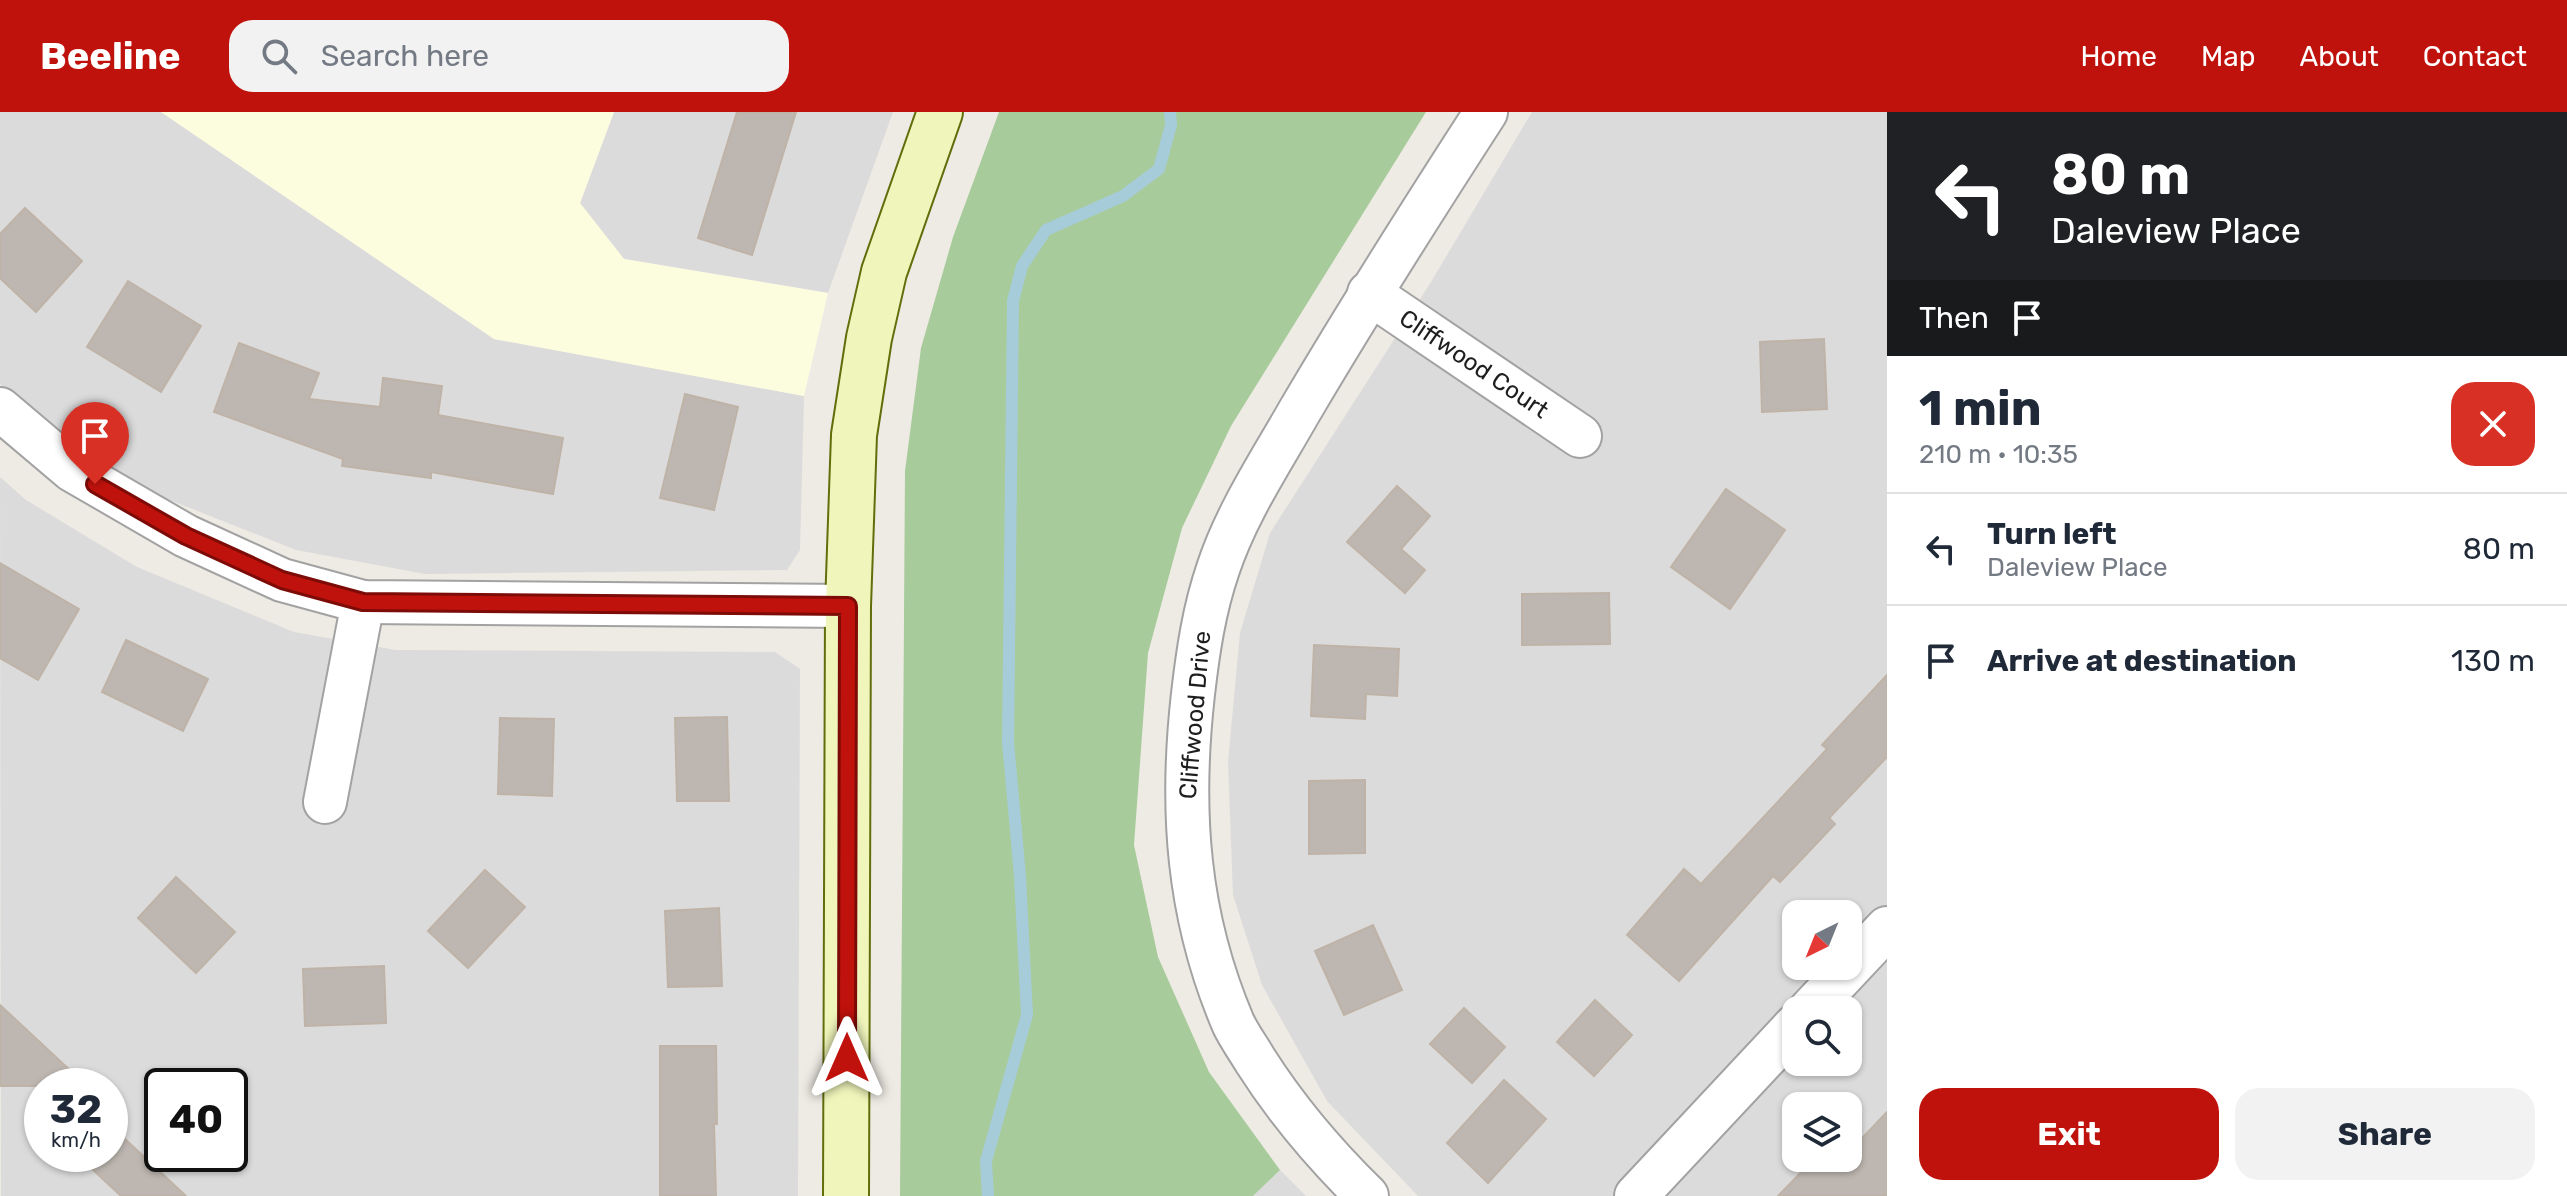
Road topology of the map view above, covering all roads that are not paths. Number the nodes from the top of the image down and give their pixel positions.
1 (940, 112) edge
2 (1486, 112) edge
3 (1369, 293) junction
4 (0, 409) edge
5 (1580, 436) dead end
6 (363, 602) junction
7 (848, 606) junction
8 (325, 802) dead end
9 (1887, 928) edge
10 (1823, 996) edge
11 (1782, 1040) edge
12 (846, 1196) edge
13 (1367, 1196) edge
14 (1636, 1196) edge

1 - 7 street
2 - 3 street, Cliffwood Drive
3 - 5 street, Cliffwood Court
3 - 13 street, Cliffwood Drive
4 - 6 street
6 - 7 street
6 - 8 street
7 - 12 street
9 - 10 street
11 - 14 street

